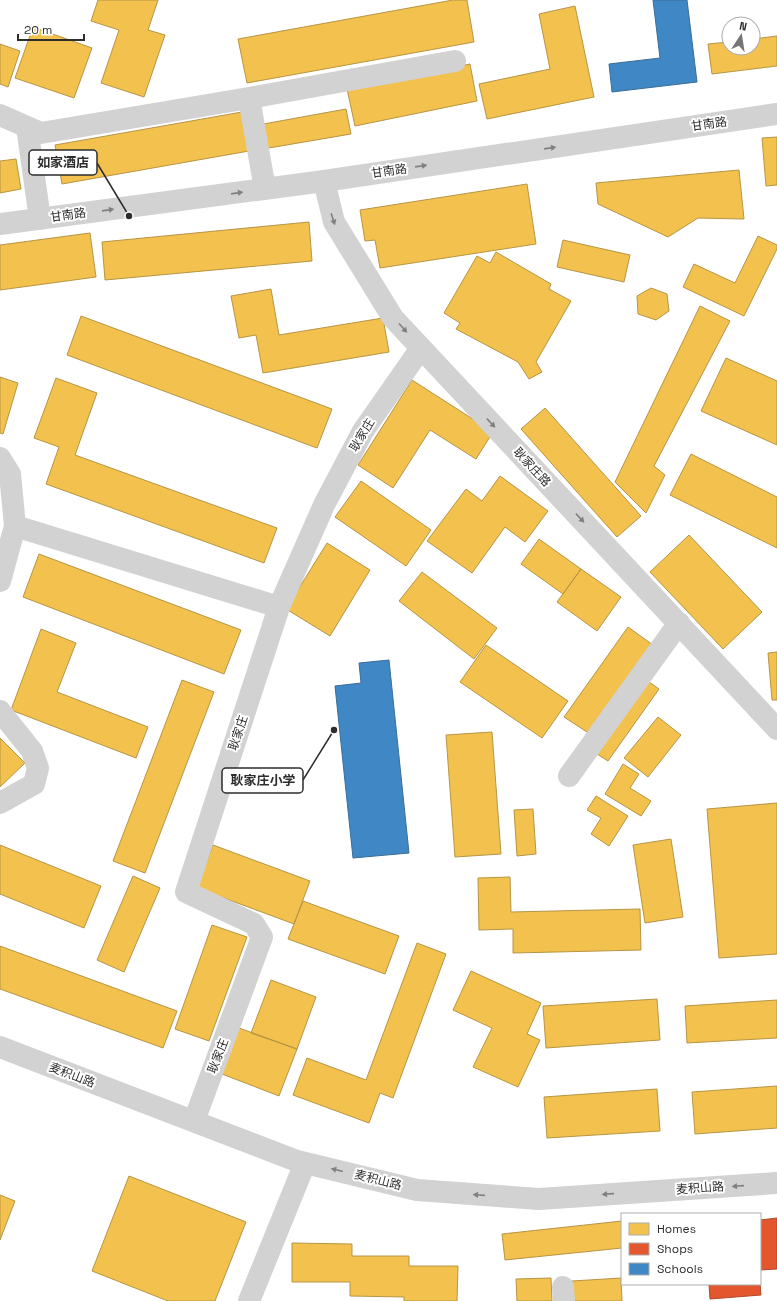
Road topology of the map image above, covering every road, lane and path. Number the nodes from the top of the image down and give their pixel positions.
1 (455, 61) dead end
2 (249, 98) junction
3 (777, 114) edge
4 (0, 115) edge
5 (27, 127) junction
6 (324, 181) junction
7 (265, 189) junction
8 (40, 219) junction
9 (0, 224) edge
10 (421, 348) junction
11 (0, 458) edge
12 (15, 526) junction
13 (0, 581) edge
14 (279, 607) junction
15 (679, 623) junction
16 (0, 711) edge
17 (777, 729) edge
18 (569, 776) dead end
19 (0, 803) edge
20 (0, 1047) edge
21 (194, 1121) junction
22 (305, 1163) junction
23 (777, 1183) edge
24 (249, 1301) edge

1 - 2 street
2 - 5 street
2 - 7 street
6 -> 3 street, 甘南路
4 - 5 street
5 - 8 street
6 - 7 street, 甘南路
6 -> 10 street, 耿家庄路
8 -> 7 street, 甘南路
8 - 9 street, 甘南路
10 - 14 street, 耿家庄
10 -> 15 street, 耿家庄路
11 - 12 street
12 - 13 street
12 - 14 street
14 - 21 street, 耿家庄
15 - 17 street, 耿家庄路
15 - 18 street
16 - 19 street
20 - 21 street, 麦积山路
21 - 22 street, 麦积山路
23 -> 22 street, 麦积山路
22 - 24 street

